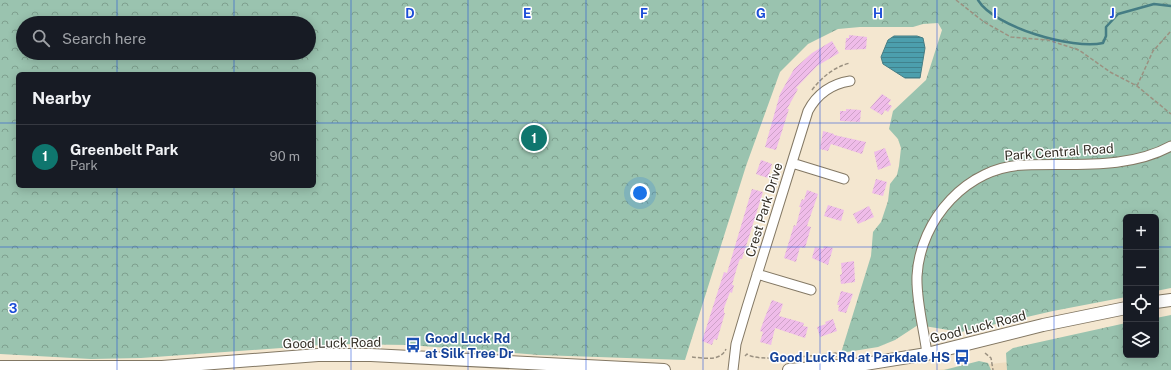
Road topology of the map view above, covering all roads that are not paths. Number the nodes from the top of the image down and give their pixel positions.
1 (850, 81) dead end
2 (1171, 146) edge
3 (792, 163) junction
4 (844, 179) dead end
5 (757, 274) junction
6 (811, 290) dead end
7 (1171, 300) edge
8 (1159, 302) edge
9 (1123, 309) edge
10 (927, 354) junction
11 (0, 367) edge
12 (202, 367) edge
13 (601, 368) edge
14 (664, 370) edge
15 (733, 370) edge
16 (789, 370) edge

1 - 3 street, Crest Park Drive
2 - 10 street, Park Central Road
3 - 4 street
3 - 5 street, Crest Park Drive
5 - 6 street
5 - 15 street, Crest Park Drive
7 - 8 main road
9 - 10 main road, Good Luck Road
10 - 16 main road, Good Luck Road
11 - 12 main road, Good Luck Road
12 - 13 main road, Good Luck Road
13 - 14 main road, Good Luck Road

